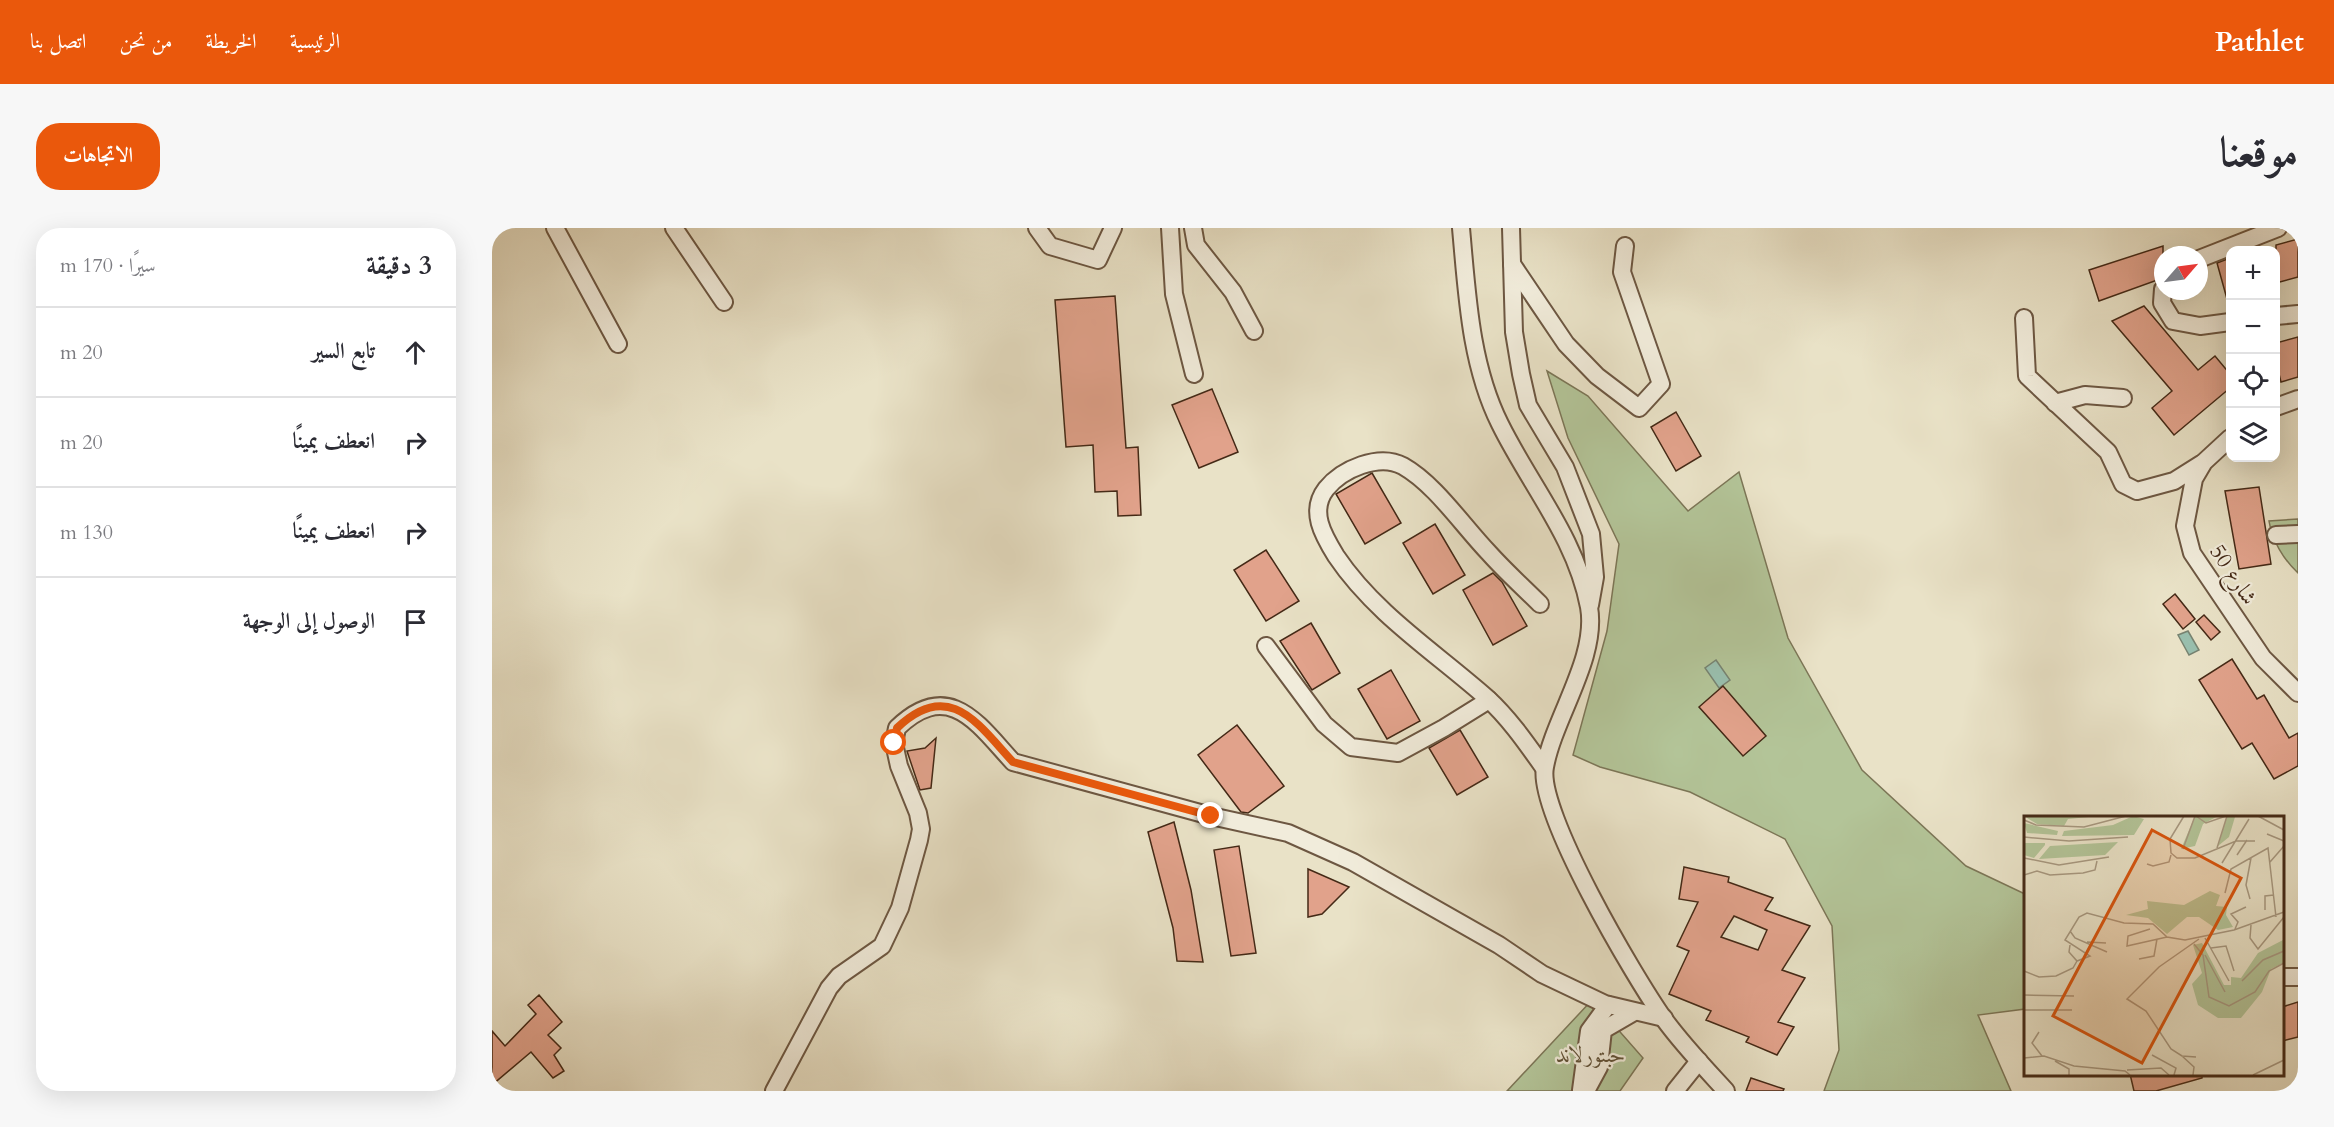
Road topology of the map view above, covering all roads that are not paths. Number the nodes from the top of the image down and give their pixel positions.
1 (555, 228) edge
2 (674, 228) edge
3 (1037, 228) edge
4 (1113, 228) edge
5 (1170, 228) edge
6 (1193, 228) edge
7 (1461, 228) edge
8 (1511, 228) edge
9 (2278, 228) edge
10 (1625, 246) dead end
11 (2208, 255) edge
12 (1512, 264) junction
13 (2162, 300) edge
14 (724, 303) dead end
15 (2298, 314) edge
16 (2280, 315) edge
17 (2024, 318) dead end
18 (2226, 323) edge
19 (1254, 332) dead end
20 (618, 344) dead end
21 (1194, 374) dead end
22 (2123, 398) dead end
23 (2298, 399) edge
24 (2055, 403) junction
25 (2280, 406) edge
26 (2226, 442) edge
27 (2204, 462) junction
28 (2298, 534) edge
29 (2276, 535) dead end
30 (1540, 604) dead end
31 (1589, 609) junction
32 (1266, 645) dead end
33 (2298, 693) edge
34 (1489, 700) junction
35 (1544, 768) junction
36 (2283, 976) edge
37 (2298, 977) edge
38 (1608, 1005) junction
39 (1634, 1012) junction
40 (1664, 1018) junction
41 (1699, 1061) junction
42 (774, 1091) edge
43 (1580, 1091) edge
44 (1586, 1091) edge
45 (1675, 1091) edge
46 (1726, 1091) edge

1 - 20 street
2 - 14 street
3 - 4 street
5 - 21 street
6 - 19 street
7 - 31 street
8 - 12 street
9 - 11 street
10 - 12 street
12 - 31 street
13 - 18 street
15 - 16 street
17 - 24 street
22 - 24 street
23 - 25 street
24 - 27 street
26 - 27 street, شارع 50
27 - 33 street, شارع 50
28 - 29 street
30 - 34 street
31 - 35 street
32 - 34 street
34 - 35 street
35 - 40 street
36 - 37 street
38 - 39 street
38 - 42 street
38 - 43 street
39 - 40 street
39 - 44 street
40 - 41 street
41 - 45 street
41 - 46 street

